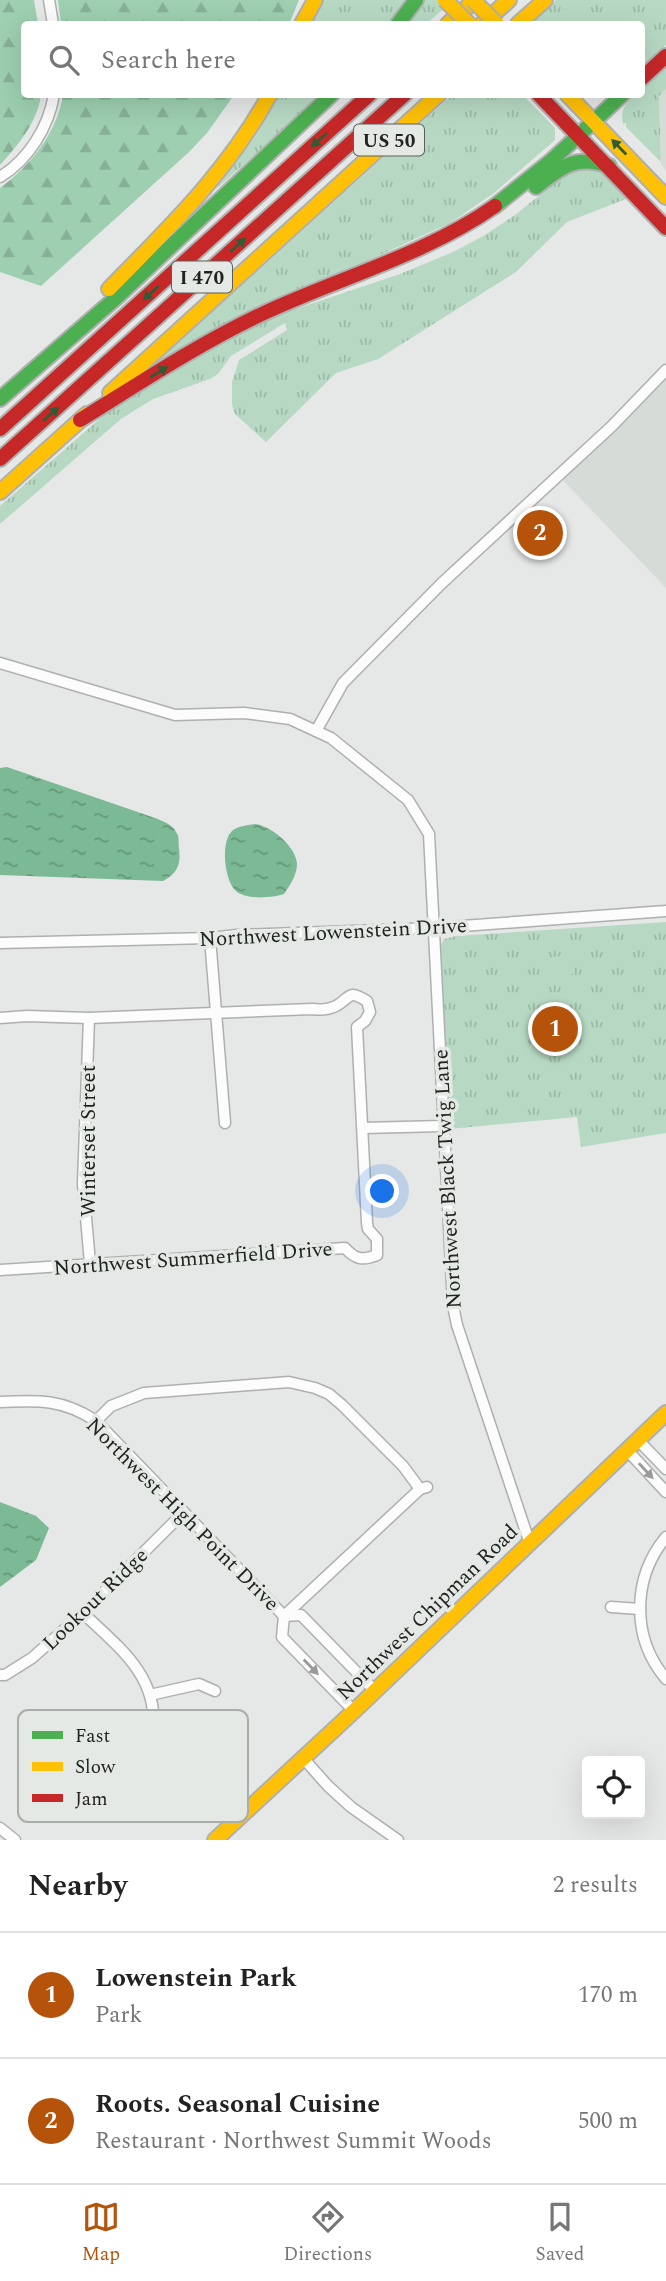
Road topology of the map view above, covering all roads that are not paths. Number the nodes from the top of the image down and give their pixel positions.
1 (49, 0) edge
2 (315, 0) edge
3 (416, 0) edge
4 (444, 0) edge
5 (474, 0) edge
6 (509, 0) edge
7 (545, 0) edge
8 (52, 21) edge
9 (304, 21) edge
10 (400, 21) edge
11 (450, 21) edge
12 (466, 21) edge
13 (485, 21) edge
14 (494, 21) edge
15 (521, 21) edge
16 (666, 56) edge
17 (645, 75) edge
18 (53, 98) edge
19 (268, 98) edge
20 (328, 98) edge
21 (366, 98) edge
22 (401, 98) edge
23 (435, 98) edge
24 (542, 98) edge
25 (571, 98) edge
26 (619, 98) edge
27 (594, 121) junction
28 (578, 135) junction
29 (609, 166) junction
30 (0, 177) edge
31 (666, 197) edge
32 (666, 228) edge
33 (372, 269) junction
34 (32, 370) junction
35 (666, 370) edge
36 (0, 399) edge
37 (80, 420) junction
38 (0, 429) edge
39 (0, 459) edge
40 (0, 492) edge
41 (0, 663) edge
42 (316, 731) junction
43 (666, 911) edge
44 (435, 928) junction
45 (211, 938) junction
46 (0, 943) edge
47 (217, 1014) junction
48 (0, 1018) edge
49 (89, 1018) junction
50 (225, 1123) dead end
51 (442, 1126) junction
52 (363, 1128) junction
53 (90, 1263) junction
54 (0, 1270) edge
55 (0, 1402) edge
56 (666, 1413) edge
57 (96, 1421) junction
58 (638, 1440) junction
59 (627, 1450) junction
60 (666, 1469) edge
61 (666, 1492) edge
62 (183, 1513) junction
63 (666, 1537) edge
64 (530, 1544) junction
65 (611, 1607) dead end
66 (640, 1609) junction
67 (83, 1613) junction
68 (284, 1616) junction
69 (0, 1675) edge
70 (666, 1679) edge
71 (215, 1691) dead end
72 (375, 1691) junction
73 (149, 1695) junction
74 (153, 1710) edge
75 (354, 1712) junction
76 (304, 1759) junction
77 (248, 1810) edge
78 (235, 1822) edge
79 (0, 1828) edge
80 (15, 1840) edge
81 (215, 1840) edge
82 (398, 1840) edge

1 - 8 street
2 - 9 main road
3 - 10 main road
4 - 12 main road, bridge
5 - 11 main road
5 - 14 main road, bridge
6 - 13 main road
7 - 15 main road
16 - 17 main road
18 - 30 street
19 - 34 main road
20 - 34 main road
21 -> 38 main road, I 470
39 -> 22 main road, I 470
23 - 37 main road, US 50
24 - 28 main road
25 - 27 main road
26 - 27 main road
27 - 28 main road
31 -> 27 main road
28 - 29 main road
28 - 33 main road
29 - 32 main road
29 - 33 main road
37 -> 33 main road
34 - 36 main road
35 - 42 street
37 - 40 main road, US 50
41 - 42 street, Northwest Black Twig Lane
42 - 44 street, Northwest Black Twig Lane
43 - 44 street, Northwest Lowenstein Drive
44 - 45 street, Northwest Lowenstein Drive
44 - 51 street, Northwest Black Twig Lane
45 - 46 street, Northwest Lowenstein Drive
45 - 47 street
47 - 49 street, Northwest Summerfield Drive
47 - 50 street
47 - 52 street, Northwest Summerfield Drive
48 - 49 street, Northwest Summerfield Drive
49 - 53 street, Winterset Street
51 - 52 street
51 - 64 street, Northwest Black Twig Lane
52 - 53 street, Northwest Summerfield Drive
53 - 54 street, Northwest Summerfield Drive
55 - 57 street, Northwest High Point Drive
56 - 58 main road, Northwest Chipman Road
57 - 62 street, Northwest High Point Drive
57 - 68 street
58 - 59 main road, Northwest Chipman Road
58 - 60 street
59 -> 61 street
59 - 64 main road, Northwest Chipman Road
62 - 67 street, Lookout Ridge
62 - 68 street, Northwest High Point Drive
63 - 66 street
64 - 72 main road, Northwest Chipman Road
65 - 66 street
66 - 70 street
67 - 69 street, Lookout Ridge
67 - 73 street
68 - 72 street, Northwest High Point Drive
68 -> 75 street, Northwest High Point Drive
71 - 73 street
72 - 75 main road, Northwest Chipman Road
73 - 74 street
75 - 76 main road, Northwest Chipman Road
76 - 77 main road, Northwest Chipman Road
76 - 82 street
78 - 81 main road, Northwest Chipman Road
79 - 80 street

